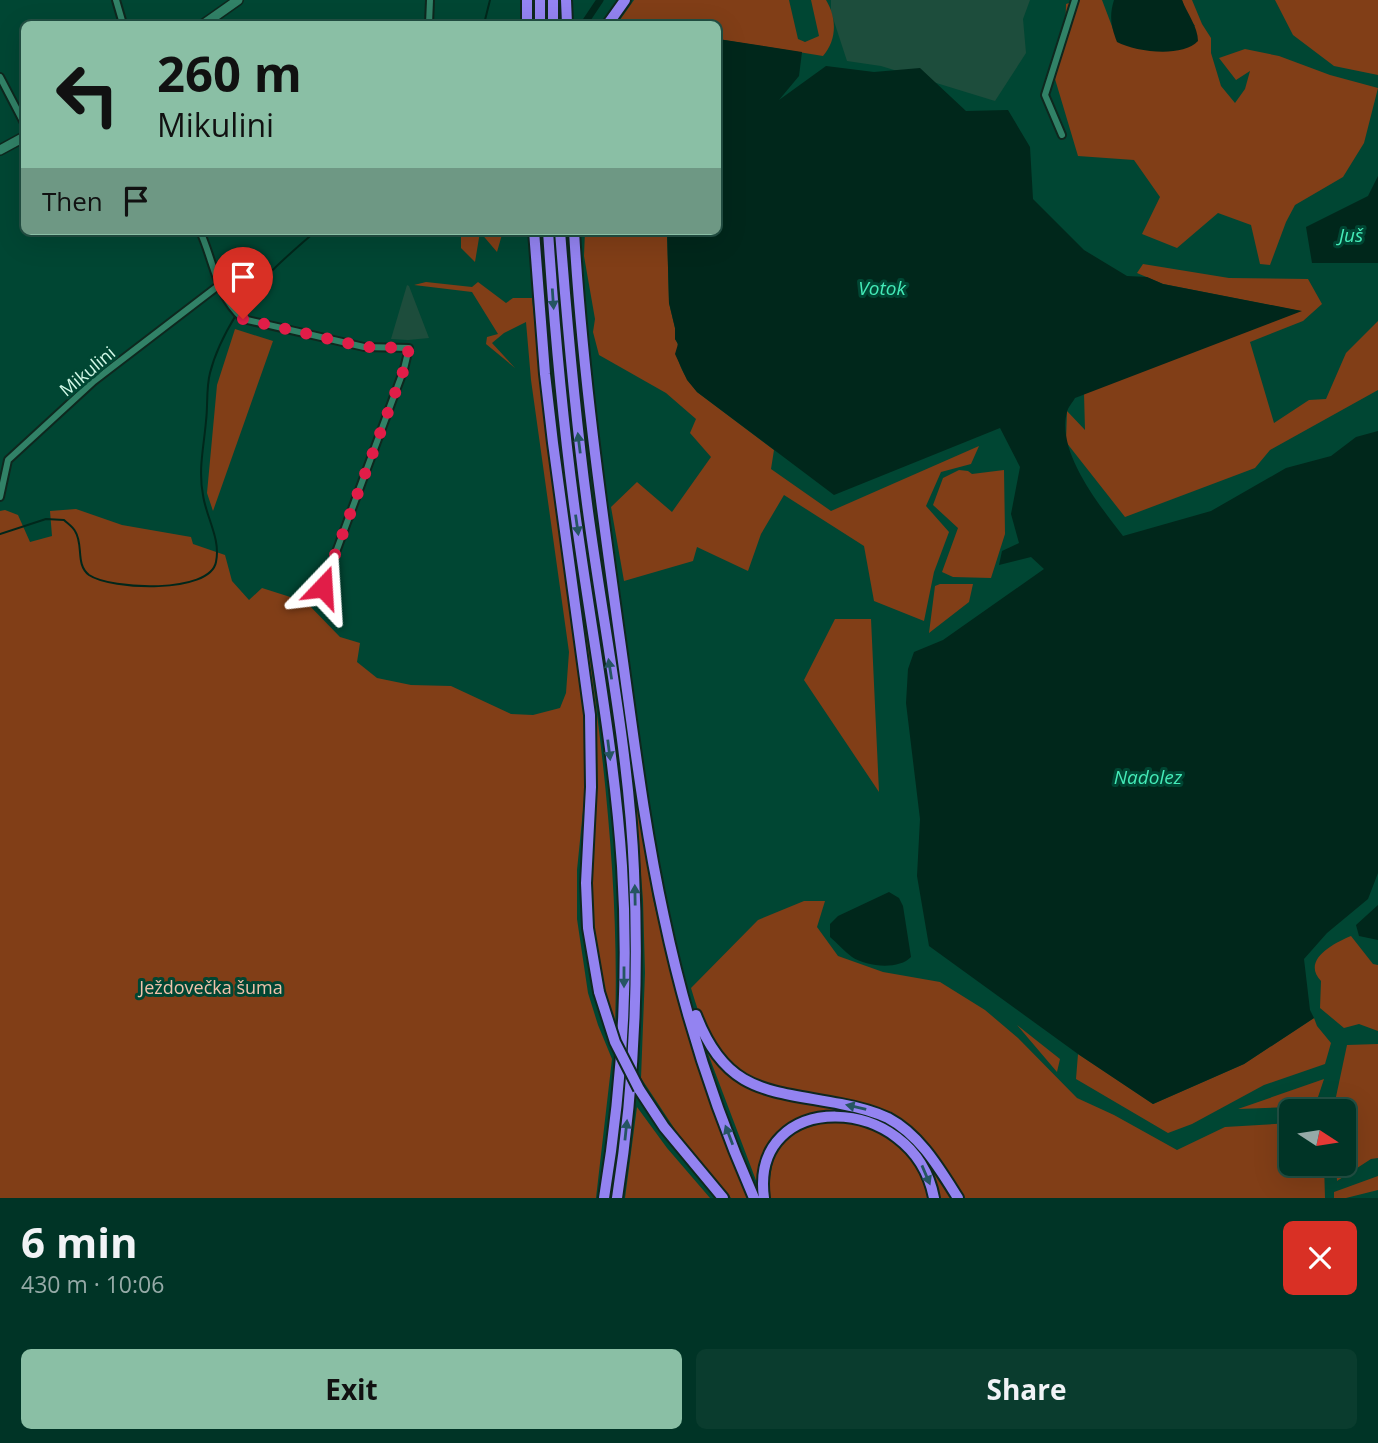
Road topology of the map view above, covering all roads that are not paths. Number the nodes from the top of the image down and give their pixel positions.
1 (116, 0) edge
2 (239, 0) edge
3 (430, 0) edge
4 (527, 0) edge
5 (540, 0) edge
6 (552, 0) edge
7 (566, 0) edge
8 (625, 0) edge
9 (1075, 0) edge
10 (122, 21) edge
11 (208, 21) edge
12 (429, 21) edge
13 (527, 21) edge
14 (540, 21) edge
15 (553, 21) edge
16 (566, 21) edge
17 (610, 21) edge
18 (0, 77) edge
19 (21, 117) edge
20 (1062, 135) dead end
21 (21, 139) edge
22 (0, 150) edge
23 (202, 235) edge
24 (534, 235) edge
25 (548, 235) edge
26 (560, 235) edge
27 (573, 235) edge
28 (218, 286) junction
29 (0, 497) edge
30 (323, 587) dead end
31 (676, 968) junction
32 (701, 1172) junction
33 (604, 1198) edge
34 (617, 1198) edge
35 (715, 1198) edge
36 (723, 1198) edge
37 (754, 1198) edge
38 (764, 1198) edge
39 (934, 1198) edge
40 (958, 1198) edge

1 - 10 street
2 - 11 main road
3 - 12 street
4 - 13 highway
5 - 14 highway
6 - 15 highway
7 - 16 highway
8 - 17 highway
9 - 20 street
18 - 19 street
21 - 22 main road
23 - 28 street
24 - 32 highway, bridge
25 -> 33 highway
34 -> 26 highway
27 - 31 highway
28 - 29 street, Mikulini
28 - 30 street
37 -> 31 highway
40 -> 31 highway
32 - 35 highway
32 - 36 highway
38 -> 39 highway

